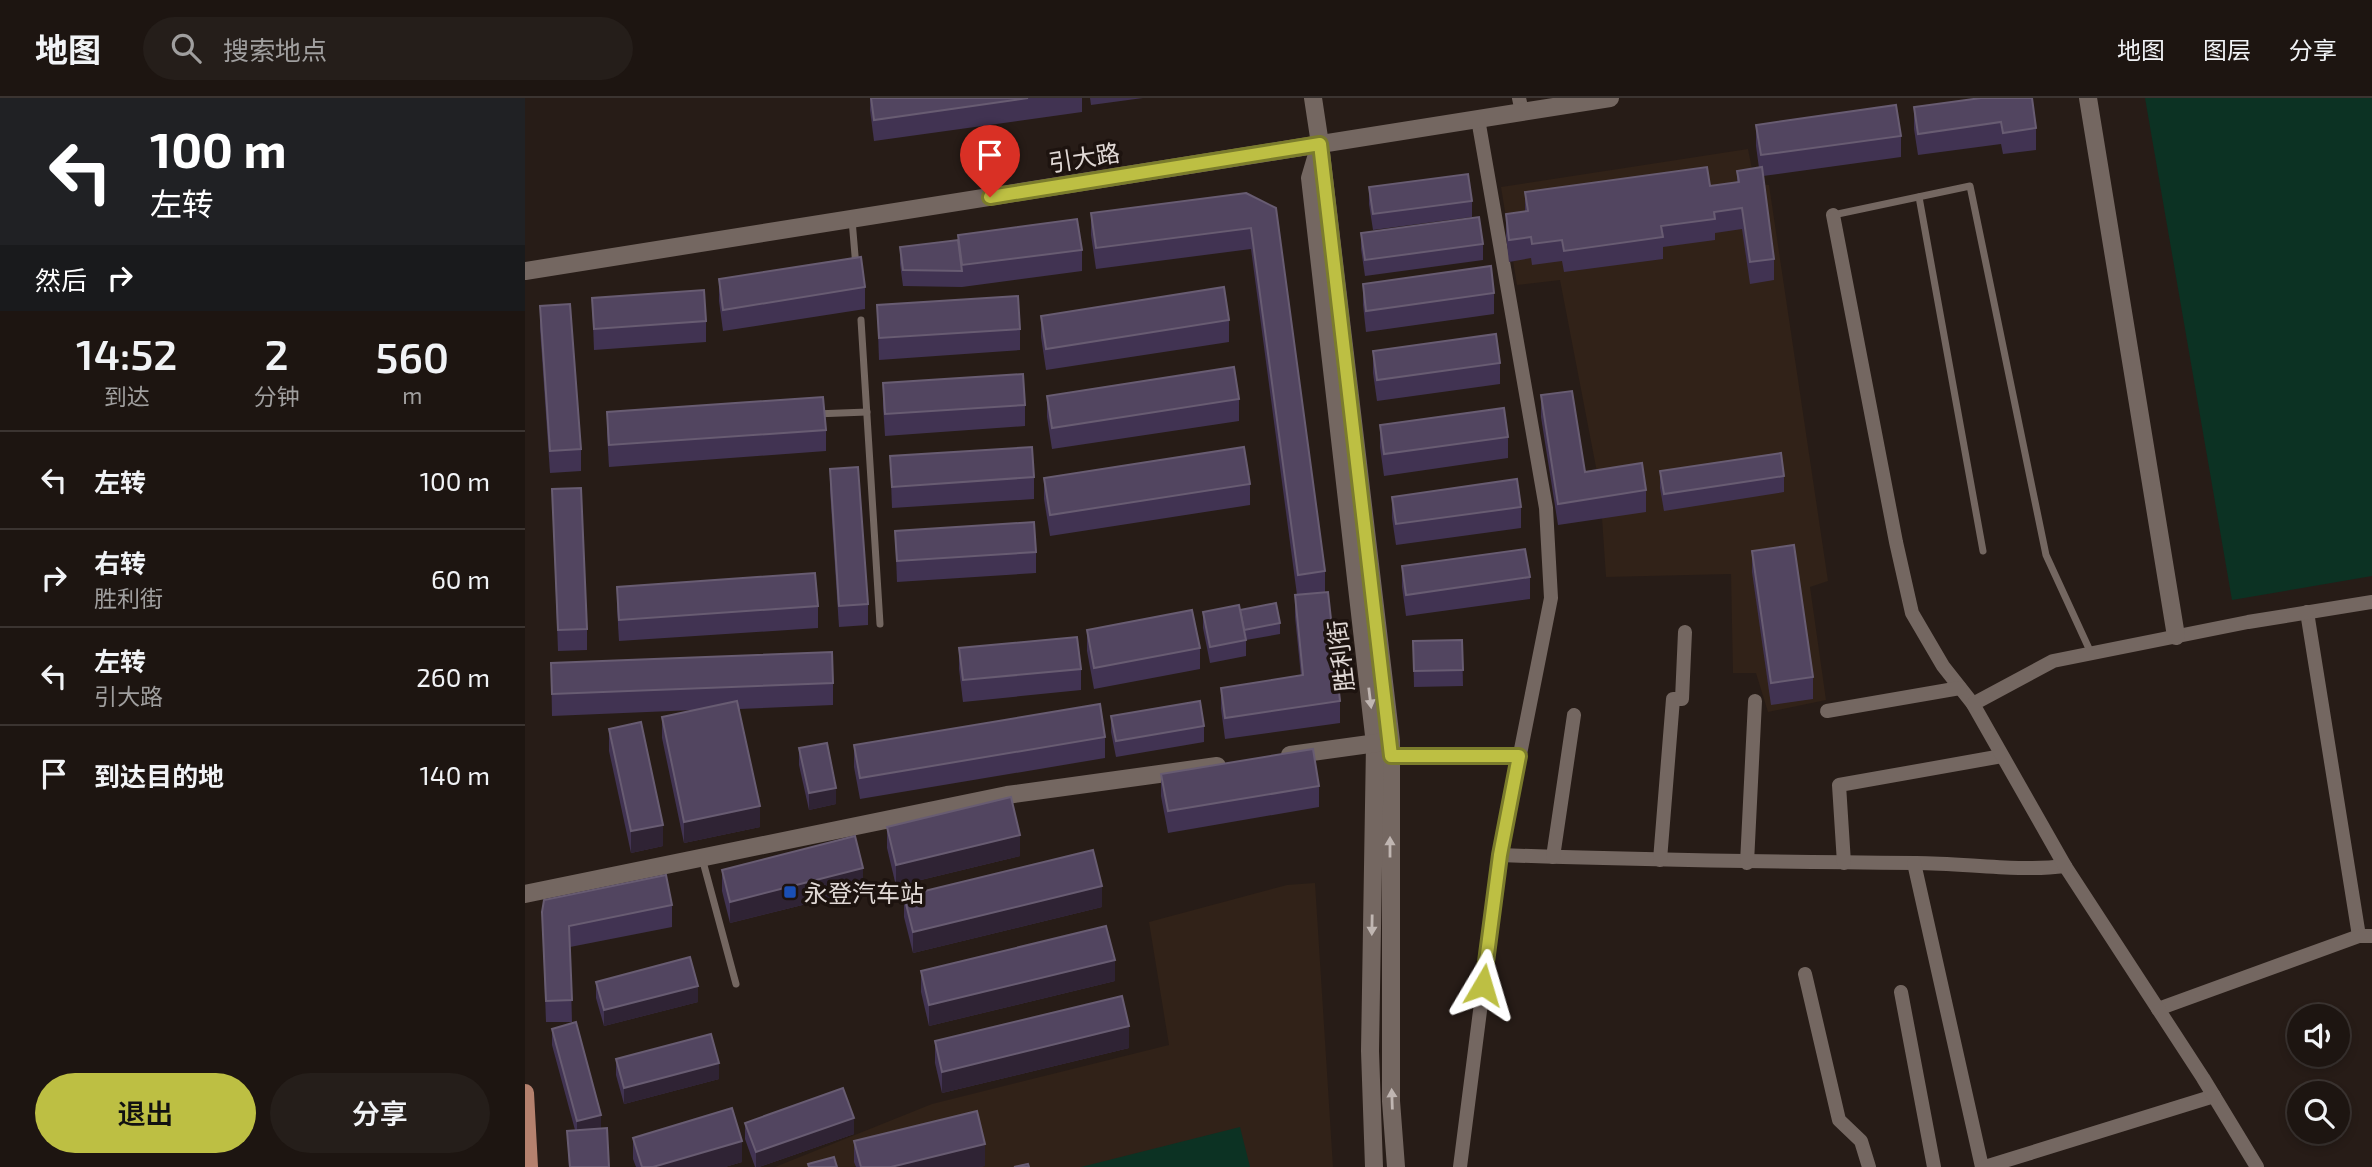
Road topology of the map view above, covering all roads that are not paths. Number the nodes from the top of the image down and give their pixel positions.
1 (1313, 98) edge
2 (1610, 98) edge
3 (2088, 98) edge
4 (1521, 105) edge
5 (1478, 119) junction
6 (1320, 144) junction
7 (1919, 197) junction
8 (1833, 215) joint
9 (852, 219) junction
10 (525, 271) edge
11 (857, 277) edge
12 (861, 320) dead end
13 (867, 412) junction
14 (801, 415) edge
15 (1983, 551) dead end
16 (2372, 601) edge
17 (2307, 612) junction
18 (880, 624) dead end
19 (1685, 632) dead end
20 (2176, 636) junction
21 (2091, 653) junction
22 (1961, 688) junction
23 (1755, 701) dead end
24 (1973, 704) junction
25 (1827, 711) dead end
26 (1574, 715) dead end
27 (1385, 747) junction
28 (1519, 756) junction
29 (2003, 756) junction
30 (1279, 757) edge
31 (1239, 763) edge
32 (1500, 855) junction
33 (1553, 857) junction
34 (701, 858) junction
35 (1660, 860) junction
36 (1747, 863) junction
37 (1844, 863) junction
38 (1914, 863) junction
39 (2065, 866) junction
40 (525, 894) edge
41 (2366, 936) edge
42 (1805, 974) dead end
43 (736, 984) dead end
44 (1901, 992) dead end
45 (2158, 1009) junction
46 (525, 1093) edge
47 (2214, 1096) junction
48 (529, 1167) edge
49 (1374, 1167) edge
50 (1396, 1167) edge
51 (1460, 1167) edge
52 (1868, 1167) edge
53 (1934, 1167) edge
54 (1984, 1167) edge
55 (2257, 1167) edge

1 - 6 street, 胜利街
2 - 4 street, 引大路
3 - 20 street
4 - 5 street, 引大路
5 - 6 street, 引大路
5 - 28 street
6 - 9 street, 引大路
6 - 27 street, 胜利街
7 - 8 lane
7 - 15 lane
7 - 21 lane
8 - 22 street
9 - 10 street, 引大路
9 - 11 lane
12 - 13 lane
13 - 14 lane
13 - 18 lane
16 - 17 street
17 - 20 street
17 - 41 street
19 - 35 street
20 - 21 street
21 - 24 street
22 - 24 street
22 - 25 street
23 - 36 street
24 - 29 street
26 - 33 street
27 - 28 street
27 - 30 street
27 -> 49 street, 胜利街
50 -> 27 street, 胜利街
28 - 32 street
29 - 37 street
29 - 39 street
31 - 34 street
32 - 33 street
32 - 51 street
33 - 35 street
34 - 40 street
34 - 43 lane
35 - 36 street
36 - 37 street
37 - 38 street
38 - 39 street
38 - 54 street
39 - 45 street
41 - 45 street
42 - 52 street
44 - 53 street
45 - 47 street
46 - 48 main road
47 - 54 street
47 - 55 street

